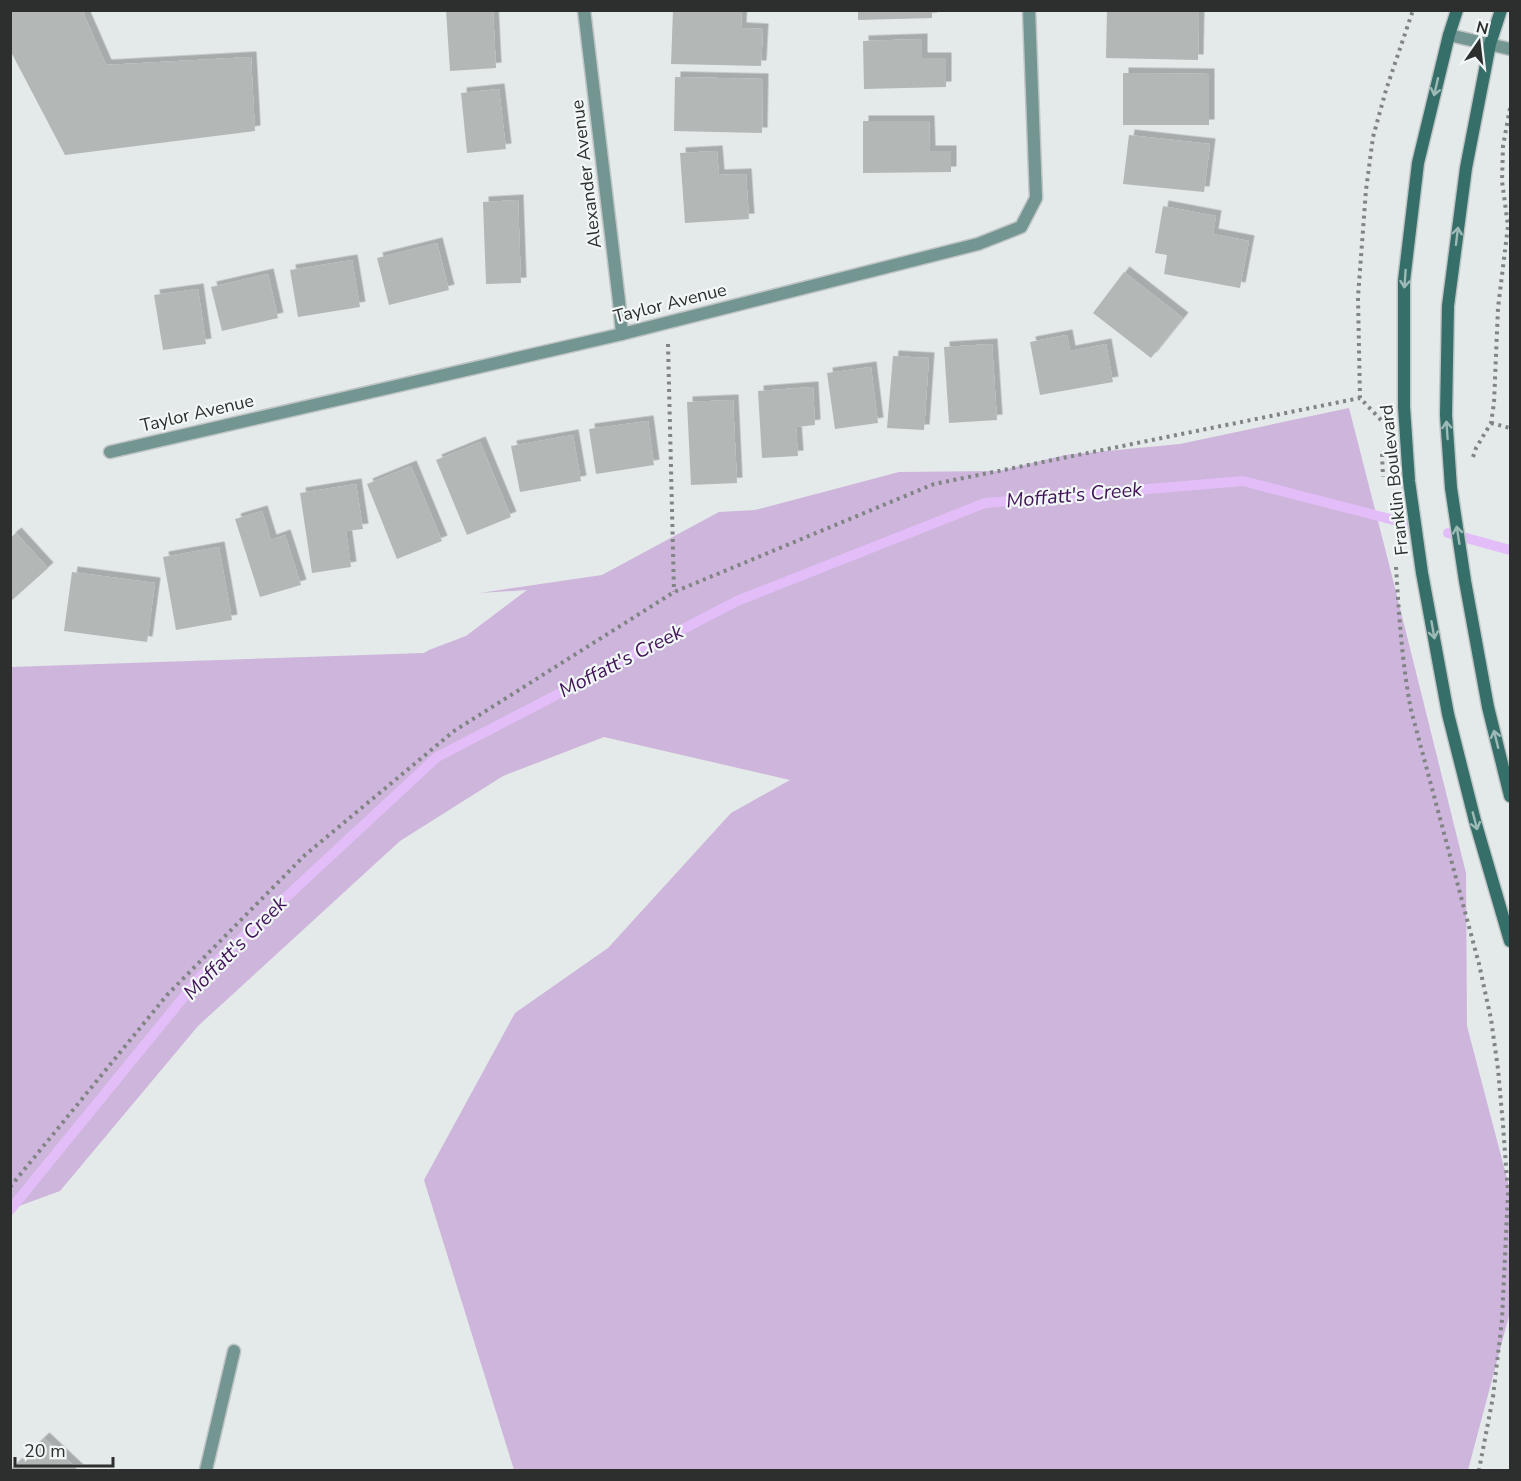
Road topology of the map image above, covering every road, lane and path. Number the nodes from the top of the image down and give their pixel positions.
1 (584, 10) edge
2 (1029, 10) edge
3 (1413, 10) edge
4 (1457, 10) edge
5 (1501, 10) edge
6 (1449, 35) junction
7 (1490, 44) junction
8 (1510, 49) edge
9 (1510, 108) edge
10 (666, 322) junction
11 (622, 334) junction
12 (1360, 399) junction
13 (1382, 421) dead end
14 (1491, 423) junction
15 (1510, 428) edge
16 (1476, 448) dead end
17 (110, 452) dead end
18 (1382, 453) dead end
19 (1383, 476) dead end
20 (1396, 567) dead end
21 (674, 592) junction
22 (1510, 796) edge
23 (1510, 941) edge
24 (10, 1187) edge
25 (234, 1352) dead end
26 (206, 1470) edge
27 (1479, 1470) edge

1 - 11 street, Alexander Avenue
2 - 10 street, Taylor Avenue
3 - 12 path
4 - 6 main road, Franklin Boulevard
5 - 7 main road
6 - 7 street
6 -> 23 main road, Franklin Boulevard
7 - 8 street
22 -> 7 main road
9 - 14 path
10 - 11 street, Taylor Avenue
10 - 21 path
11 - 17 street, Taylor Avenue
12 - 13 path
12 - 21 path
14 - 15 path
14 - 16 path
18 - 19 path
20 - 27 path
21 - 24 path
25 - 26 street

